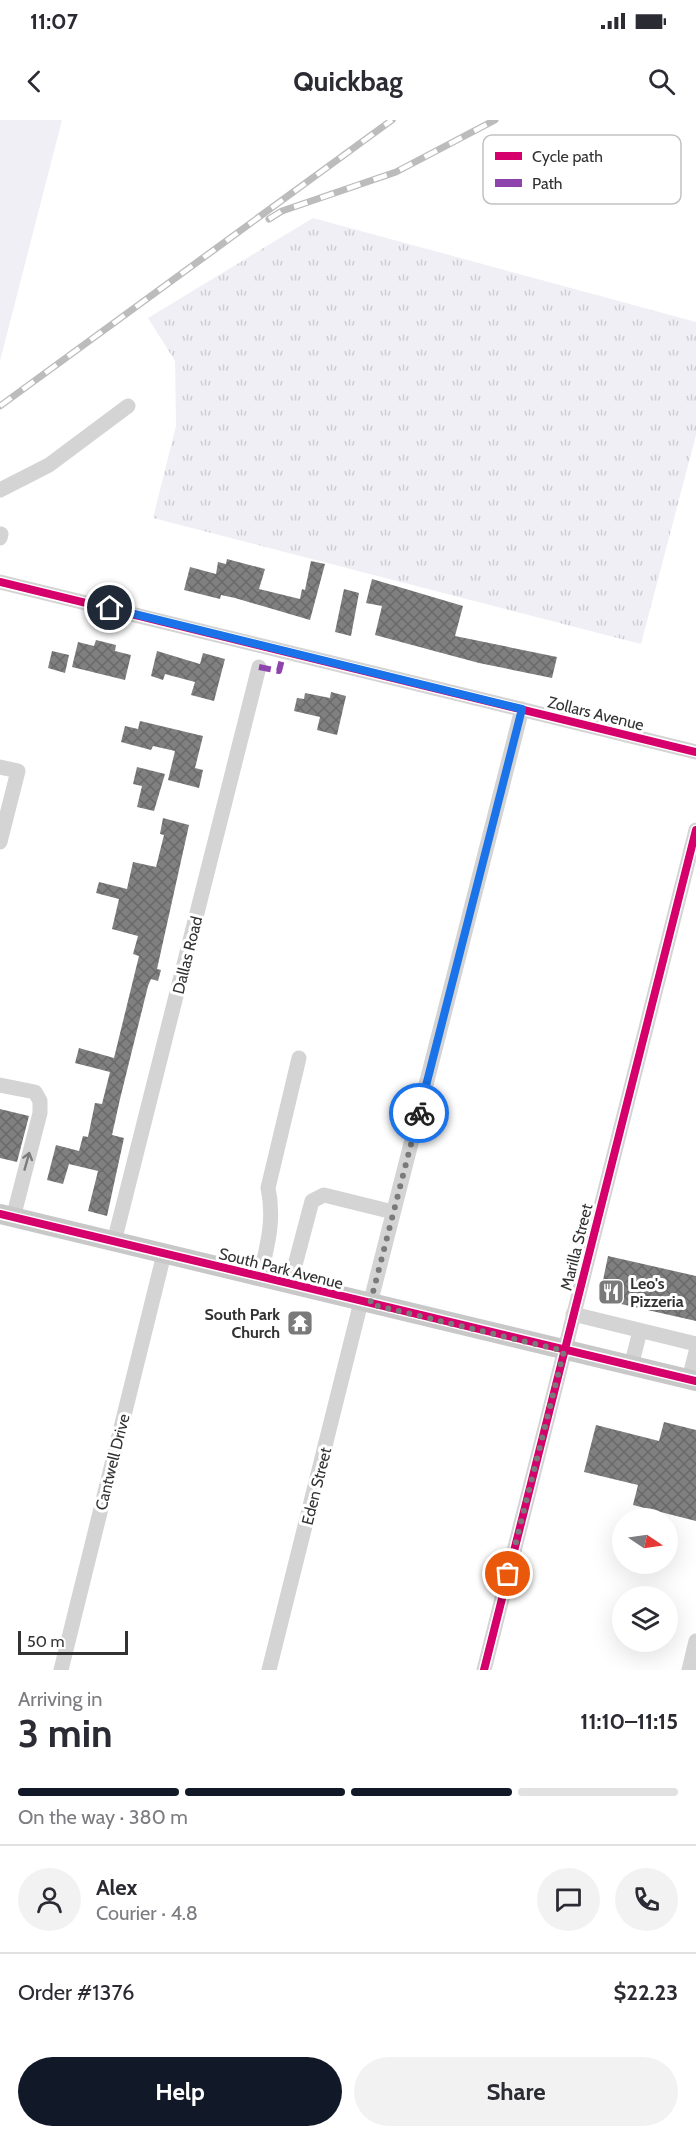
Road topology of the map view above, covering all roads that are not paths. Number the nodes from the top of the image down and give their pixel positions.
1 (128, 406) dead end
2 (0, 490) edge
3 (0, 582) edge
4 (259, 667) dead end
5 (522, 709) junction
6 (696, 752) edge
7 (0, 767) edge
8 (696, 830) edge
9 (0, 842) edge
10 (299, 1058) dead end
11 (0, 1085) edge
12 (393, 1212) junction
13 (7, 1216) edge
14 (114, 1242) junction
15 (164, 1254) junction
16 (260, 1277) junction
17 (290, 1284) junction
18 (365, 1303) junction
19 (573, 1314) junction
20 (640, 1331) junction
21 (696, 1344) edge
22 (564, 1351) junction
23 (696, 1352) edge
24 (631, 1366) junction
25 (692, 1380) edge
26 (696, 1641) edge
27 (61, 1670) edge
28 (269, 1670) edge
29 (483, 1670) edge
30 (689, 1670) edge

1 - 2 street
3 - 5 street, Zollars Avenue
4 - 14 street, Dallas Road
5 - 6 street, Zollars Avenue
5 - 12 street, Eden Street
7 - 9 street
8 - 19 street, Marilla Street
10 - 16 street
13 -> 11 street
12 - 17 street
12 - 18 street, Eden Street
13 - 14 main road, South Park Avenue
14 - 15 main road, South Park Avenue
15 - 16 main road, South Park Avenue
15 - 27 street, Cantwell Drive
16 - 17 main road, South Park Avenue
17 - 18 main road, South Park Avenue
18 - 22 main road, South Park Avenue
18 - 28 street, Eden Street
19 - 20 street
19 - 22 street, Marilla Street
20 - 21 street
20 - 24 street
22 - 24 main road, South Park Avenue
22 - 29 street, Marilla Street
23 - 25 street
24 - 25 main road, South Park Avenue
26 - 30 street

